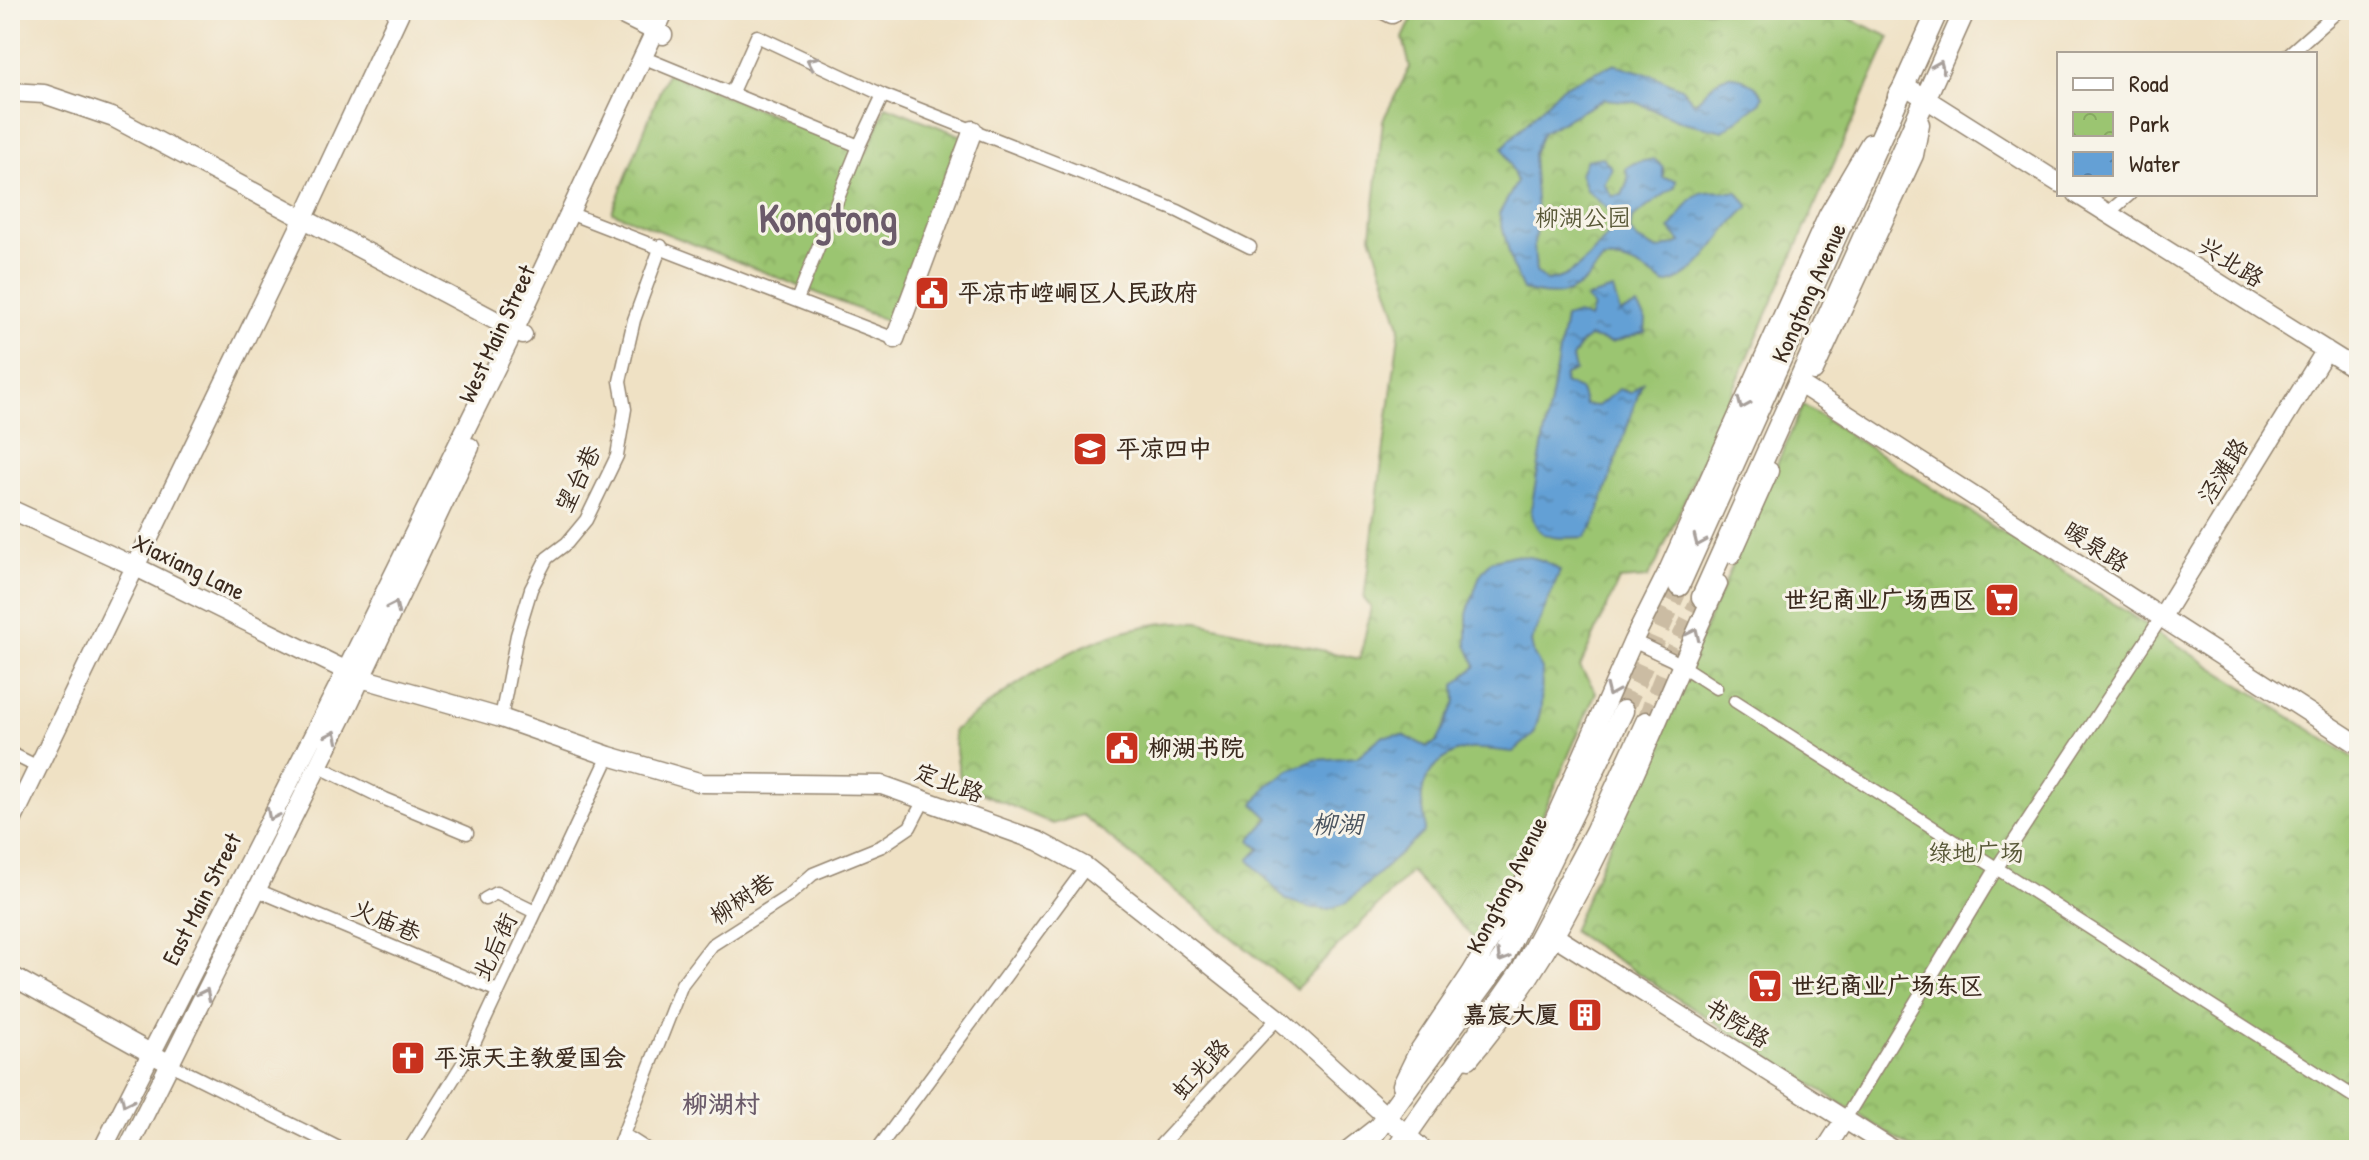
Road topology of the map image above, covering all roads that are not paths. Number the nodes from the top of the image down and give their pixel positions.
1 (401, 10) edge
2 (612, 10) edge
3 (665, 10) edge
4 (676, 10) edge
5 (1938, 10) edge
6 (1965, 10) edge
7 (2339, 10) edge
8 (659, 33) junction
9 (2291, 52) edge
10 (652, 61) junction
11 (1904, 85) junction
12 (10, 92) edge
13 (731, 94) junction
14 (883, 95) junction
15 (1925, 98) junction
16 (973, 130) junction
17 (859, 146) junction
18 (2057, 182) edge
19 (2080, 196) edge
20 (2128, 196) edge
21 (2108, 213) junction
22 (574, 215) junction
23 (303, 220) junction
24 (661, 246) junction
25 (1250, 247) dead end
26 (797, 300) junction
27 (518, 333) junction
28 (895, 339) joint
29 (2326, 350) junction
30 (2359, 371) edge
31 (1806, 388) junction
32 (10, 509) edge
33 (136, 567) junction
34 (1679, 586) tunnel mouth
35 (1702, 597) tunnel mouth
36 (2161, 618) junction
37 (1633, 641) junction
38 (1680, 665) junction
39 (354, 674) junction
40 (1716, 688) dead end
41 (1735, 701) dead end
42 (1623, 711) tunnel mouth
43 (501, 718) junction
44 (1646, 722) tunnel mouth
45 (2359, 745) edge
46 (10, 753) edge
47 (609, 756) junction
48 (318, 766) junction
49 (38, 767) junction
50 (924, 800) junction
51 (10, 825) edge
52 (467, 833) dead end
53 (1086, 867) junction
54 (1996, 869) junction
55 (257, 890) junction
56 (485, 899) dead end
57 (535, 912) junction
58 (1556, 937) junction
59 (10, 975) edge
60 (498, 991) junction
61 (1278, 1018) junction
62 (150, 1053) junction
63 (170, 1064) junction
64 (2359, 1100) edge
65 (1386, 1118) junction
66 (1845, 1119) junction
67 (623, 1134) junction
68 (1401, 1145) edge
69 (102, 1150) edge
70 (127, 1150) edge
71 (343, 1150) edge
72 (409, 1150) edge
73 (617, 1150) edge
74 (648, 1150) edge
75 (877, 1150) edge
76 (1156, 1150) edge
77 (1343, 1150) edge
78 (1362, 1150) edge
79 (1423, 1150) edge
80 (1825, 1150) edge
81 (1893, 1150) edge

1 - 23 street
2 - 8 street
3 - 8 street, West Main Street
4 - 8 street, West Main Street
5 - 11 main road, Kongtong Avenue
15 -> 6 main road, Kongtong Avenue
7 - 9 street
8 - 10 street, West Main Street
8 - 22 street, West Main Street
10 - 13 street
10 - 22 street, West Main Street
11 - 15 street
11 -> 34 main road, Kongtong Avenue
11 -> 37 street
12 - 23 street
14 -> 13 street
13 - 17 street
14 - 16 street
14 - 17 street
15 - 18 street
15 - 31 street
15 - 35 main road, Kongtong Avenue
16 - 25 street
16 - 28 street
17 - 26 street
19 - 21 street, 兴北路
20 - 21 street
21 - 29 street, 兴北路
22 - 24 street
22 - 27 street, West Main Street
23 - 27 street
23 - 33 street
24 - 26 street
24 - 43 street, 望台巷
26 - 28 street
27 - 39 street, West Main Street
29 - 30 street, 兴北路
29 - 36 street, 泾滩路
31 - 36 street, 暖泉路
38 -> 31 street
32 - 33 street, Xiaxiang Lane
33 - 39 street, Xiaxiang Lane
33 - 49 street
36 - 45 street, 暖泉路
36 - 54 street
37 - 38 street
37 -> 65 street
38 - 40 street
38 - 58 street
39 - 43 street, 定北路
48 -> 39 street, East Main Street
39 -> 62 street, East Main Street
41 - 54 street
42 -> 65 main road, Kongtong Avenue
43 - 47 street, 定北路
44 - 68 main road
46 - 49 street
47 - 50 street, 定北路
47 - 57 street, 北后街
48 - 52 street
48 - 55 street, East Main Street
49 - 51 street
50 - 53 street, 定北路
50 - 67 street, 柳树巷
53 - 61 street, 定北路
53 - 75 street
54 - 64 street
54 - 66 street
55 - 60 street, 火庙巷
63 -> 55 street, East Main Street
56 - 57 street
57 - 60 street, 北后街
58 - 66 street, 书院路
58 - 68 street
59 - 62 street
60 - 72 street, 北后街
61 - 65 street, 定北路
61 - 76 street, 虹光路
62 - 63 street
62 -> 69 street, East Main Street
63 - 70 street, East Main Street
63 - 71 street
65 - 68 street, 定北路
65 - 77 street
65 - 78 main road, Kongtong Avenue
66 - 80 street
66 - 81 street, 书院路
67 - 73 street, 柳树巷
67 - 74 street
68 - 79 street, 定北路

